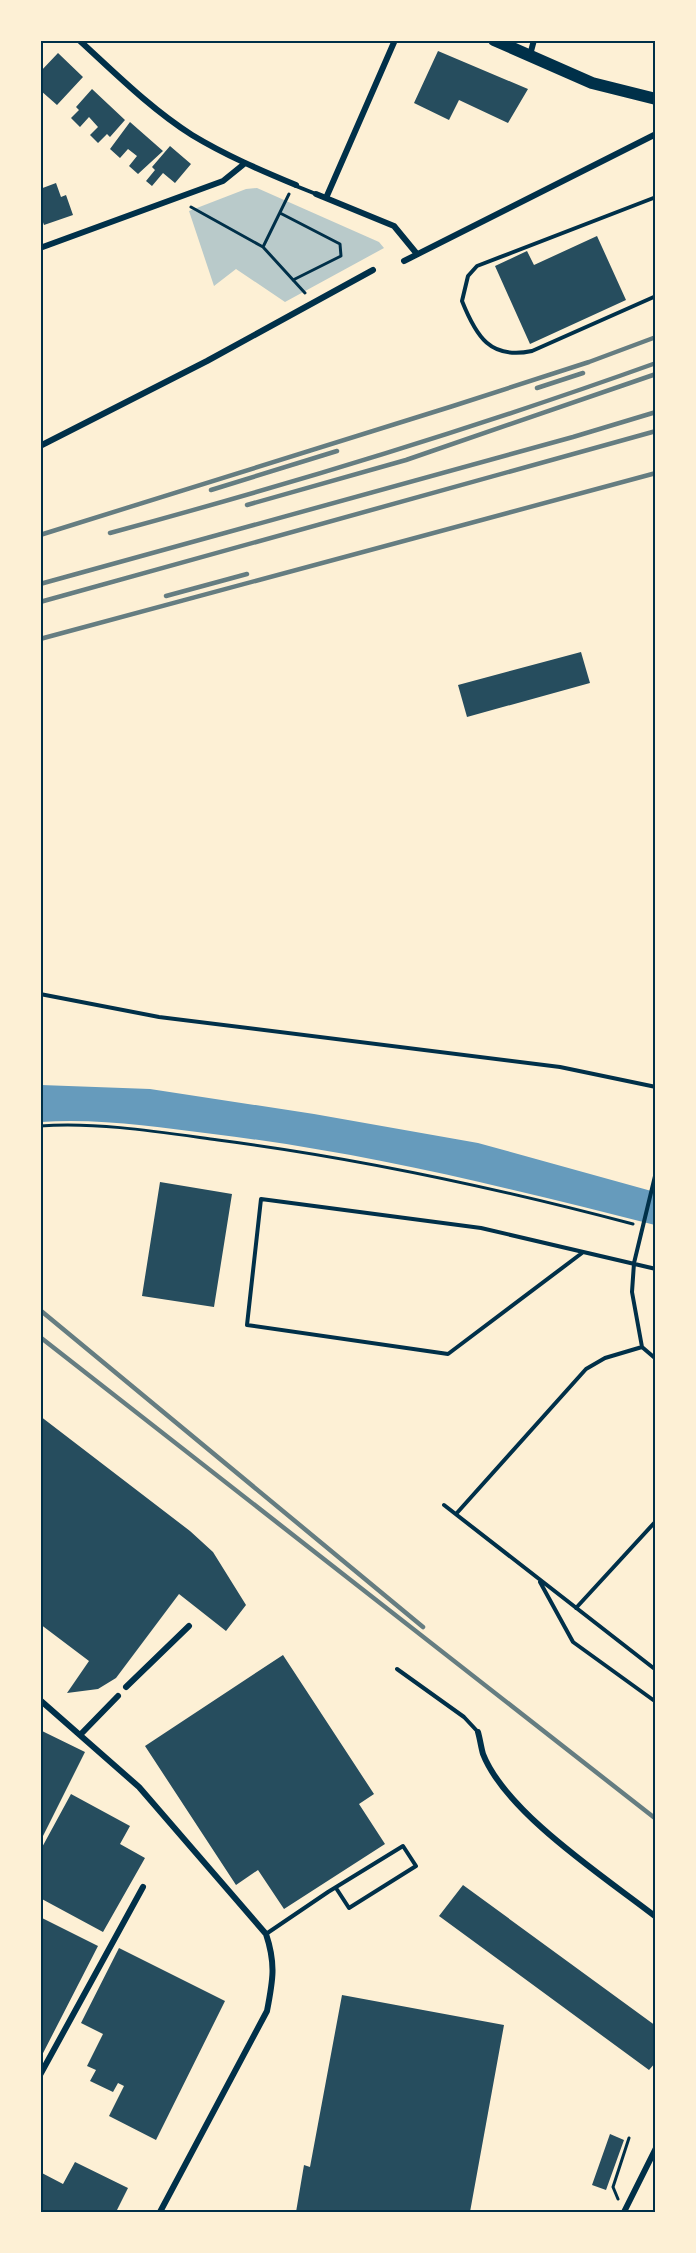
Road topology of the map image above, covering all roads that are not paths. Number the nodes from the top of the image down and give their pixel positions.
1 (79, 40) edge
2 (395, 40) edge
3 (494, 40) edge
4 (534, 40) edge
5 (530, 56) junction
6 (656, 99) edge
7 (656, 134) edge
8 (244, 164) junction
9 (296, 185) joint
10 (316, 194) joint
11 (656, 197) edge
12 (326, 198) junction
13 (40, 248) edge
14 (417, 254) junction
15 (404, 261) dead end
16 (373, 270) dead end
17 (656, 296) edge
18 (40, 446) edge
19 (40, 994) edge
20 (656, 1087) edge
21 (656, 1172) edge
22 (582, 1253) junction
23 (634, 1263) junction
24 (656, 1269) edge
25 (642, 1347) junction
26 (656, 1359) edge
27 (444, 1505) dead end
28 (456, 1514) junction
29 (656, 1521) edge
30 (538, 1579) junction
31 (576, 1608) junction
32 (189, 1626) dead end
33 (397, 1669) dead end
34 (656, 1670) edge
35 (126, 1688) dead end
36 (118, 1696) dead end
37 (40, 1700) edge
38 (656, 1702) edge
39 (478, 1732) joint
40 (81, 1734) junction
41 (143, 1887) dead end
42 (336, 1888) junction
43 (656, 1917) edge
44 (266, 1934) junction
45 (40, 2075) edge
46 (656, 2148) edge
47 (160, 2212) edge
48 (624, 2212) edge

1 - 8 street
2 - 12 street
3 - 5 main road
4 - 5 street
5 - 6 main road
7 - 14 street
8 - 9 street
8 - 13 street
9 - 10 lane
10 - 12 street
11 - 17 lane
12 - 14 street
14 - 15 street
16 - 18 street
19 - 20 lane
21 - 23 lane
22 - 22 lane
22 - 23 lane
23 - 24 lane
23 - 25 lane
25 - 26 lane
25 - 28 lane
27 - 28 lane
28 - 30 lane
29 - 31 lane
30 - 31 lane
30 - 38 lane
31 - 34 lane
32 - 35 street
33 - 39 lane
36 - 40 street
37 - 40 street
39 - 43 street
40 - 44 street
41 - 45 street
42 - 42 lane
42 - 44 lane
44 - 47 street
46 - 48 street

